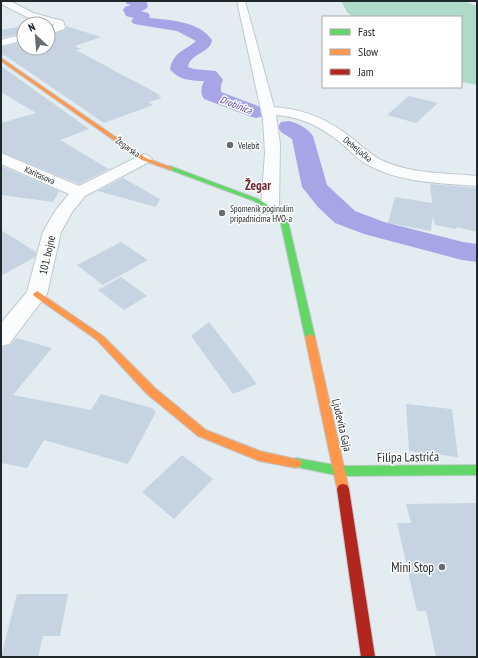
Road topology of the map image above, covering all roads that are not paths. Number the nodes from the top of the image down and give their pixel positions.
1 (3, 1) edge
2 (241, 1) edge
3 (34, 16) edge
4 (56, 22) edge
5 (56, 29) edge
6 (16, 39) edge
7 (1, 42) edge
8 (1, 59) edge
9 (268, 111) junction
10 (1, 158) edge
11 (144, 159) junction
12 (477, 181) edge
13 (79, 192) junction
14 (270, 207) junction
15 (37, 294) junction
16 (1, 338) edge
17 (477, 470) edge
18 (340, 471) junction
19 (368, 657) edge

1 - 3 street
2 - 9 street
4 - 5 street
6 - 7 street
8 - 11 street, Žegarska
9 - 12 street, Debeljačka
9 - 14 street
10 - 13 street, Karitasova
11 - 13 street, 101. bojne
11 - 14 street, Žegarska
13 - 15 street, 101. bojne
14 - 18 street, Ljudevita Gaja
15 - 16 street, 101. bojne
15 - 18 street, Filipa Lastrića
17 - 18 street, Filipa Lastrića
18 - 19 street, Ljudevita Gaja

